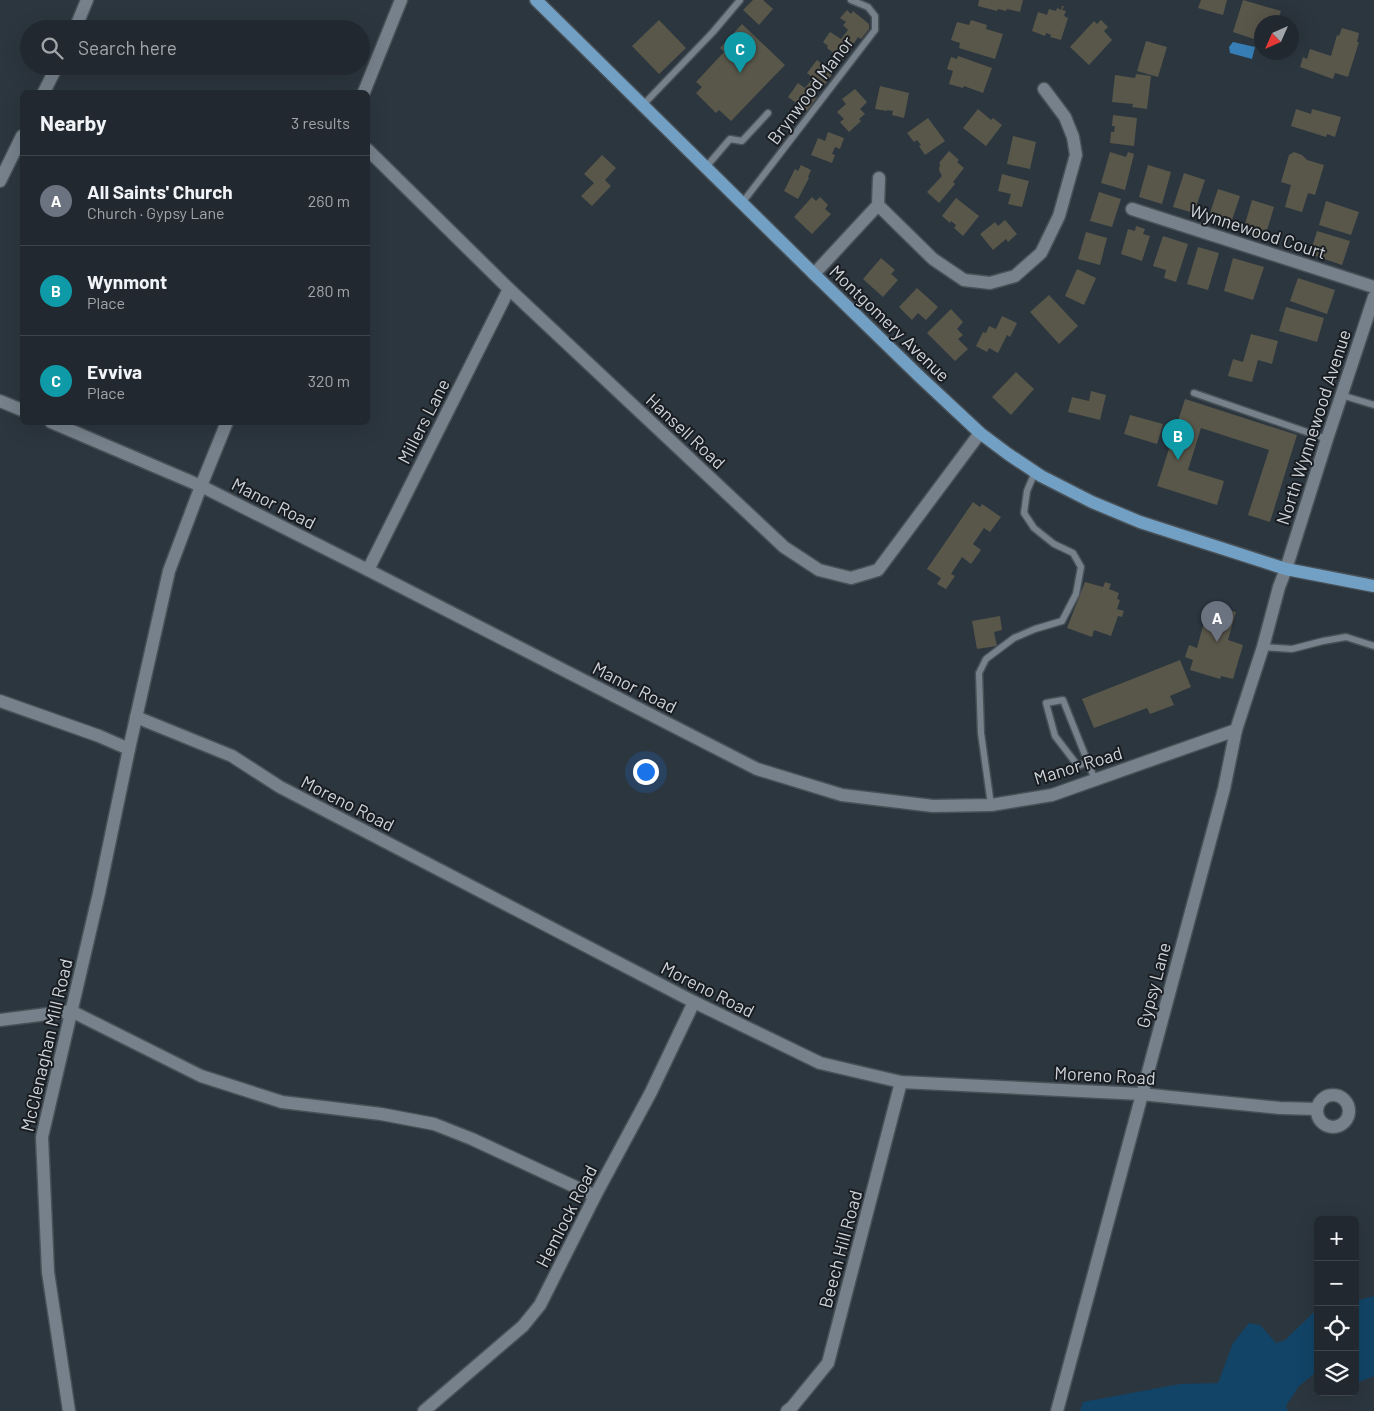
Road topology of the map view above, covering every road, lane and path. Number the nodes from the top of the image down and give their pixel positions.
1 (88, 0) edge
2 (401, 0) edge
3 (740, 0) edge
4 (851, 0) edge
5 (538, 1) edge
6 (79, 20) edge
7 (52, 75) edge
8 (1044, 89) dead end
9 (45, 90) edge
10 (365, 90) edge
11 (643, 105) junction
12 (768, 113) dead end
13 (20, 140) edge
14 (370, 152) edge
15 (706, 167) junction
16 (880, 178) dead end
17 (0, 181) edge
18 (742, 203) junction
19 (878, 205) junction
20 (1132, 209) dead end
21 (814, 274) junction
22 (1374, 287) edge
23 (510, 289) junction
24 (1374, 297) edge
25 (1194, 393) dead end
26 (1341, 395) junction
27 (0, 401) edge
28 (1374, 405) edge
29 (20, 409) edge
30 (58, 425) edge
31 (226, 425) edge
32 (980, 434) junction
33 (1327, 439) junction
34 (1035, 472) junction
35 (200, 486) junction
36 (1286, 569) junction
37 (368, 570) junction
38 (1374, 586) edge
39 (1374, 646) edge
40 (1263, 647) junction
41 (0, 701) edge
42 (136, 718) junction
43 (1236, 730) junction
44 (129, 749) junction
45 (1088, 762) junction
46 (1095, 780) junction
47 (991, 805) junction
48 (694, 1002) junction
49 (72, 1011) junction
50 (0, 1020) edge
51 (901, 1082) junction
52 (1141, 1094) junction
53 (1317, 1109) dead end
54 (596, 1196) junction
55 (69, 1411) edge
56 (424, 1411) edge
57 (787, 1411) edge
58 (1057, 1411) edge

1 - 6 street
2 - 10 street
3 - 11 lane
4 - 18 lane, Brynwood Manor
5 - 11 main road, Montgomery Avenue
7 - 9 street
8 - 19 street
11 - 15 main road, Montgomery Avenue
12 - 15 lane
13 - 17 street
14 - 23 street, Hansell Road
15 - 18 main road, Montgomery Avenue
16 - 19 street
18 - 21 main road, Montgomery Avenue
19 - 21 street
20 - 22 street, Wynnewood Court
21 - 32 main road, Montgomery Avenue
23 - 32 street, Hansell Road
23 - 37 street, Millers Lane
24 - 26 street, North Wynnewood Avenue
25 - 33 lane
26 - 28 lane
26 - 33 street, North Wynnewood Avenue
27 - 29 street
30 - 35 street, Manor Road
31 - 35 street
32 - 34 main road, Montgomery Avenue
33 - 36 street, North Wynnewood Avenue
34 - 36 main road, Montgomery Avenue
34 - 47 lane
35 - 37 street, Manor Road
35 - 42 street
36 - 38 main road, Montgomery Avenue
36 - 40 street, Gypsy Lane
37 - 47 street, Manor Road
39 - 40 lane
40 - 43 street, Gypsy Lane
41 - 44 street
42 - 44 street, McClenaghan Mill Road
42 - 48 street, Moreno Road
43 - 46 street, Manor Road
43 - 52 street, Gypsy Lane
44 - 49 street, McClenaghan Mill Road
45 - 45 lane
45 - 46 lane
46 - 47 street, Manor Road
48 - 51 street, Moreno Road
48 - 54 street, Hemlock Road
49 - 50 street
49 - 54 street
49 - 55 street, McClenaghan Mill Road
51 - 52 street, Moreno Road
51 - 57 street, Beech Hill Road
52 - 53 street, Moreno Road
52 - 58 street, Gypsy Lane
54 - 56 street, Hemlock Road

